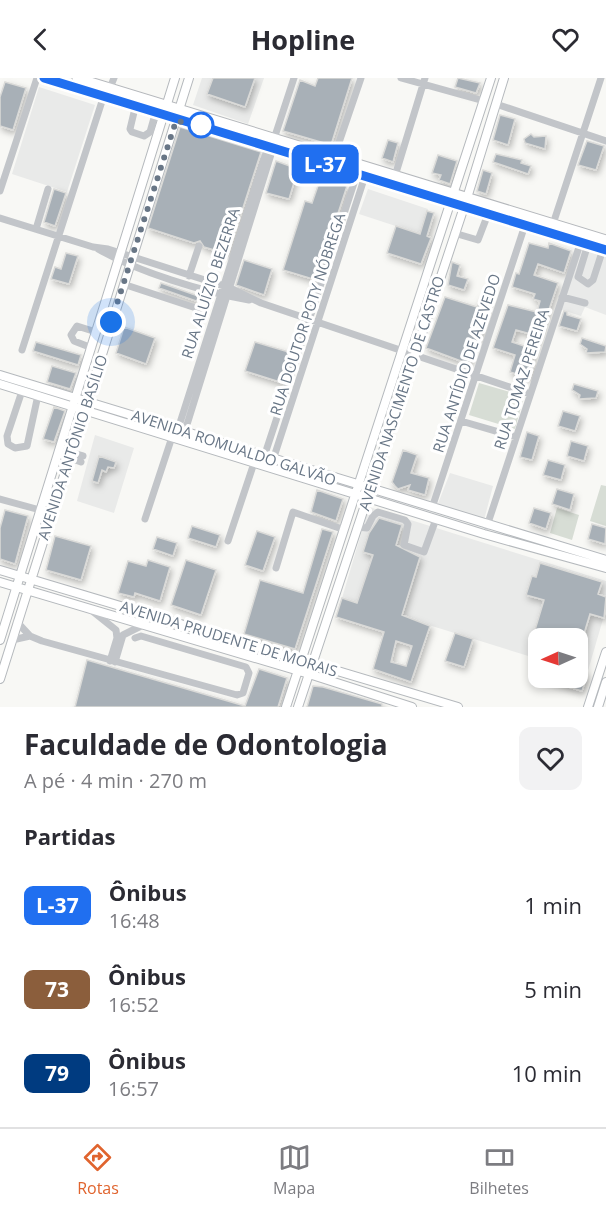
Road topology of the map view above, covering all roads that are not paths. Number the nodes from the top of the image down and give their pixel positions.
1 (37, 78) edge
2 (44, 78) edge
3 (77, 78) edge
4 (114, 78) edge
5 (175, 78) edge
6 (189, 78) edge
7 (294, 78) edge
8 (361, 78) edge
9 (401, 78) edge
10 (491, 78) edge
11 (504, 78) edge
12 (601, 78) edge
13 (424, 81) edge
14 (107, 92) junction
15 (484, 101) junction
16 (496, 104) junction
17 (136, 105) junction
18 (162, 110) junction
19 (178, 113) junction
20 (581, 133) junction
21 (606, 141) edge
22 (272, 144) junction
23 (334, 157) junction
24 (361, 175) junction
25 (395, 176) junction
26 (48, 189) dead end
27 (0, 191) edge
28 (140, 193) junction
29 (453, 198) junction
30 (465, 202) junction
31 (489, 214) junction
32 (144, 216) junction
33 (0, 218) edge
34 (553, 224) junction
35 (525, 225) junction
36 (36, 229) junction
37 (454, 233) junction
38 (58, 236) junction
39 (584, 243) junction
40 (241, 245) junction
41 (199, 246) dead end
42 (605, 246) edge
43 (120, 256) junction
44 (445, 259) junction
45 (130, 260) junction
46 (430, 265) junction
47 (189, 276) junction
48 (326, 283) junction
49 (123, 284) junction
50 (201, 284) junction
51 (222, 286) junction
52 (230, 288) junction
53 (219, 294) junction
54 (228, 296) junction
55 (562, 297) junction
56 (261, 303) junction
57 (585, 303) dead end
58 (200, 309) dead end
59 (310, 319) junction
60 (318, 322) junction
61 (96, 332) junction
62 (105, 342) junction
63 (92, 348) junction
64 (22, 350) dead end
65 (402, 351) junction
66 (415, 355) junction
67 (0, 375) edge
68 (476, 377) junction
69 (0, 384) edge
70 (22, 391) junction
71 (530, 394) junction
72 (38, 395) junction
73 (88, 400) junction
74 (75, 402) junction
75 (85, 410) junction
76 (461, 421) junction
77 (182, 430) junction
78 (171, 437) junction
79 (516, 437) junction
80 (71, 455) junction
81 (264, 457) junction
82 (82, 459) dead end
83 (273, 460) junction
84 (254, 463) junction
85 (356, 484) junction
86 (369, 488) junction
87 (353, 494) junction
88 (366, 498) junction
89 (0, 499) edge
90 (432, 508) junction
91 (40, 510) junction
92 (146, 519) dead end
93 (436, 519) junction
94 (357, 526) junction
95 (487, 526) junction
96 (342, 529) junction
97 (228, 541) dead end
98 (337, 546) junction
99 (606, 560) edge
100 (276, 568) dead end
101 (606, 568) edge
102 (0, 570) edge
103 (19, 576) junction
104 (340, 577) junction
105 (30, 579) junction
106 (0, 582) edge
107 (16, 587) junction
108 (27, 590) junction
109 (334, 597) junction
110 (90, 609) junction
111 (314, 619) junction
112 (17, 622) junction
113 (143, 624) junction
114 (30, 636) junction
115 (135, 638) dead end
116 (0, 640) edge
117 (12, 640) junction
118 (606, 652) edge
119 (301, 660) junction
120 (112, 661) junction
121 (313, 663) junction
122 (297, 670) junction
123 (309, 674) junction
124 (0, 679) edge
125 (606, 682) edge
126 (286, 707) edge
127 (298, 707) edge
128 (412, 707) edge
129 (458, 707) edge
130 (588, 707) edge
131 (598, 707) edge

1 - 27 street
2 - 14 highway
3 - 14 highway
4 - 14 street
5 - 18 main road, AVENIDA ANTÔNIO BASÍLIO
6 - 19 main road, AVENIDA ANTÔNIO BASÍLIO
7 - 22 street, RUA ALUÍZIO BEZERRA
8 - 23 street
9 - 13 street
10 - 15 main road, AVENIDA NASCIMENTO DE CASTRO
11 - 16 main road, AVENIDA NASCIMENTO DE CASTRO
12 - 20 street
13 - 15 street
13 - 25 street
14 - 17 highway
14 - 18 highway
14 - 38 street
15 - 29 main road, AVENIDA NASCIMENTO DE CASTRO
16 - 20 street
16 - 30 main road, AVENIDA NASCIMENTO DE CASTRO
17 - 18 highway
17 - 18 street
18 - 19 highway
18 - 28 main road, AVENIDA ANTÔNIO BASÍLIO
19 - 22 highway
19 - 32 main road, AVENIDA ANTÔNIO BASÍLIO
20 - 21 street
20 - 34 street
22 - 23 highway
22 - 24 highway
22 - 40 street, RUA ALUÍZIO BEZERRA
23 - 25 highway
24 - 29 highway
24 - 48 street, RUA DOUTOR POTY NÓBREGA
25 - 29 highway
26 - 36 street
28 - 32 main road
28 - 43 main road, AVENIDA ANTÔNIO BASÍLIO
29 - 30 highway
29 - 46 main road, AVENIDA NASCIMENTO DE CASTRO
30 - 31 highway
30 - 34 highway
30 - 37 main road, AVENIDA NASCIMENTO DE CASTRO
31 - 35 highway
31 - 37 street
32 - 45 main road, AVENIDA ANTÔNIO BASÍLIO
33 - 36 street
34 - 42 highway
35 - 39 highway
35 - 68 street, RUA ANTÍDIO DE AZEVEDO
36 - 38 street
37 - 44 main road, AVENIDA NASCIMENTO DE CASTRO
38 - 43 street
38 - 64 street
39 - 42 highway
39 - 42 street
39 - 55 street, RUA TOMAZ PEREIRA
40 - 51 street, RUA ALUÍZIO BEZERRA
40 - 52 street, RUA ALUÍZIO BEZERRA
41 - 47 street
43 - 45 street
43 - 61 main road, AVENIDA ANTÔNIO BASÍLIO
44 - 46 main road
44 - 66 main road, AVENIDA NASCIMENTO DE CASTRO
45 - 47 street
45 - 49 main road, AVENIDA ANTÔNIO BASÍLIO
45 - 50 street
46 - 65 main road, AVENIDA NASCIMENTO DE CASTRO
47 - 50 street
48 - 59 street, RUA DOUTOR POTY NÓBREGA
48 - 60 street, RUA DOUTOR POTY NÓBREGA
49 - 58 street
49 - 62 main road, AVENIDA ANTÔNIO BASÍLIO
50 - 51 street
50 - 53 street
51 - 52 street
51 - 53 street, RUA ALUÍZIO BEZERRA
52 - 54 street, RUA ALUÍZIO BEZERRA
52 - 56 street
53 - 54 street
53 - 77 street, RUA ALUÍZIO BEZERRA
54 - 56 street
54 - 77 street, RUA ALUÍZIO BEZERRA
55 - 57 street
55 - 71 street, RUA TOMAZ PEREIRA
56 - 59 street
59 - 60 street
59 - 81 street, RUA DOUTOR POTY NÓBREGA
60 - 65 street
60 - 83 street, RUA DOUTOR POTY NÓBREGA
61 - 63 main road, AVENIDA ANTÔNIO BASÍLIO
61 - 63 street
62 - 63 main road
62 - 73 main road, AVENIDA ANTÔNIO BASÍLIO
63 - 74 main road, AVENIDA ANTÔNIO BASÍLIO
65 - 66 street
65 - 85 main road, AVENIDA NASCIMENTO DE CASTRO
66 - 68 street
66 - 86 main road, AVENIDA NASCIMENTO DE CASTRO
67 - 74 main road, AVENIDA ROMUALDO GALVÃO
68 - 71 street
68 - 76 street, RUA ANTÍDIO DE AZEVEDO
69 - 70 main road, AVENIDA ROMUALDO GALVÃO
70 - 72 main road, AVENIDA ROMUALDO GALVÃO
70 - 72 street
71 - 79 street, RUA TOMAZ PEREIRA
72 - 74 main road, AVENIDA ROMUALDO GALVÃO
73 - 74 main road, AVENIDA ROMUALDO GALVÃO
73 - 75 main road, AVENIDA ANTÔNIO BASÍLIO
73 - 77 main road, AVENIDA ROMUALDO GALVÃO
74 - 75 main road, AVENIDA ROMUALDO GALVÃO
74 - 91 main road, AVENIDA ANTÔNIO BASÍLIO
75 - 78 main road, AVENIDA ROMUALDO GALVÃO
75 - 80 main road, AVENIDA ANTÔNIO BASÍLIO
76 - 79 street
76 - 90 street, RUA ANTÍDIO DE AZEVEDO
77 - 81 main road, AVENIDA ROMUALDO GALVÃO
78 - 84 main road, AVENIDA ROMUALDO GALVÃO
78 - 92 street
79 - 95 street, RUA TOMAZ PEREIRA
80 - 82 street
80 - 105 main road, AVENIDA ANTÔNIO BASÍLIO
81 - 83 main road, AVENIDA ROMUALDO GALVÃO
83 - 85 main road, AVENIDA ROMUALDO GALVÃO
84 - 87 main road, AVENIDA ROMUALDO GALVÃO
84 - 97 street
85 - 86 main road, AVENIDA ROMUALDO GALVÃO
85 - 87 main road, AVENIDA NASCIMENTO DE CASTRO
86 - 88 main road, AVENIDA NASCIMENTO DE CASTRO
86 - 90 main road, AVENIDA ROMUALDO GALVÃO
87 - 88 main road, AVENIDA ROMUALDO GALVÃO
87 - 96 main road, AVENIDA NASCIMENTO DE CASTRO
88 - 93 main road, AVENIDA ROMUALDO GALVÃO
88 - 94 main road, AVENIDA NASCIMENTO DE CASTRO
89 - 91 street
90 - 95 main road, AVENIDA ROMUALDO GALVÃO
91 - 103 main road, AVENIDA ANTÔNIO BASÍLIO
93 - 94 street
93 - 101 main road, AVENIDA ROMUALDO GALVÃO
94 - 104 main road, AVENIDA NASCIMENTO DE CASTRO
95 - 99 main road, AVENIDA ROMUALDO GALVÃO
96 - 98 main road, AVENIDA NASCIMENTO DE CASTRO
96 - 100 street
98 - 104 main road
98 - 111 main road, AVENIDA NASCIMENTO DE CASTRO
102 - 103 main road, AVENIDA PRUDENTE DE MORAIS
103 - 105 main road, AVENIDA PRUDENTE DE MORAIS
103 - 107 main road, AVENIDA ANTÔNIO BASÍLIO
104 - 109 main road, AVENIDA NASCIMENTO DE CASTRO
105 - 108 main road, AVENIDA ANTÔNIO BASÍLIO
105 - 119 main road, AVENIDA PRUDENTE DE MORAIS
106 - 107 main road, AVENIDA PRUDENTE DE MORAIS
107 - 108 main road, AVENIDA PRUDENTE DE MORAIS
107 - 116 main road, AVENIDA ANTÔNIO BASÍLIO
108 - 110 main road, AVENIDA PRUDENTE DE MORAIS
108 - 112 main road, AVENIDA ANTÔNIO BASÍLIO
109 - 111 main road
109 - 121 main road, AVENIDA NASCIMENTO DE CASTRO
110 - 113 main road, AVENIDA PRUDENTE DE MORAIS
110 - 120 street
111 - 119 main road, AVENIDA NASCIMENTO DE CASTRO
112 - 114 street
112 - 117 main road, AVENIDA ANTÔNIO BASÍLIO
113 - 120 street
113 - 122 main road, AVENIDA PRUDENTE DE MORAIS
114 - 117 street
114 - 120 street
115 - 120 street
117 - 124 main road, AVENIDA ANTÔNIO BASÍLIO
118 - 130 main road
119 - 121 main road, AVENIDA PRUDENTE DE MORAIS
119 - 122 main road, AVENIDA NASCIMENTO DE CASTRO
121 - 123 main road, AVENIDA NASCIMENTO DE CASTRO
121 - 129 main road, AVENIDA PRUDENTE DE MORAIS
122 - 123 main road, AVENIDA PRUDENTE DE MORAIS
122 - 126 main road, AVENIDA NASCIMENTO DE CASTRO
123 - 127 main road, AVENIDA NASCIMENTO DE CASTRO
123 - 128 main road, AVENIDA PRUDENTE DE MORAIS
125 - 131 main road

